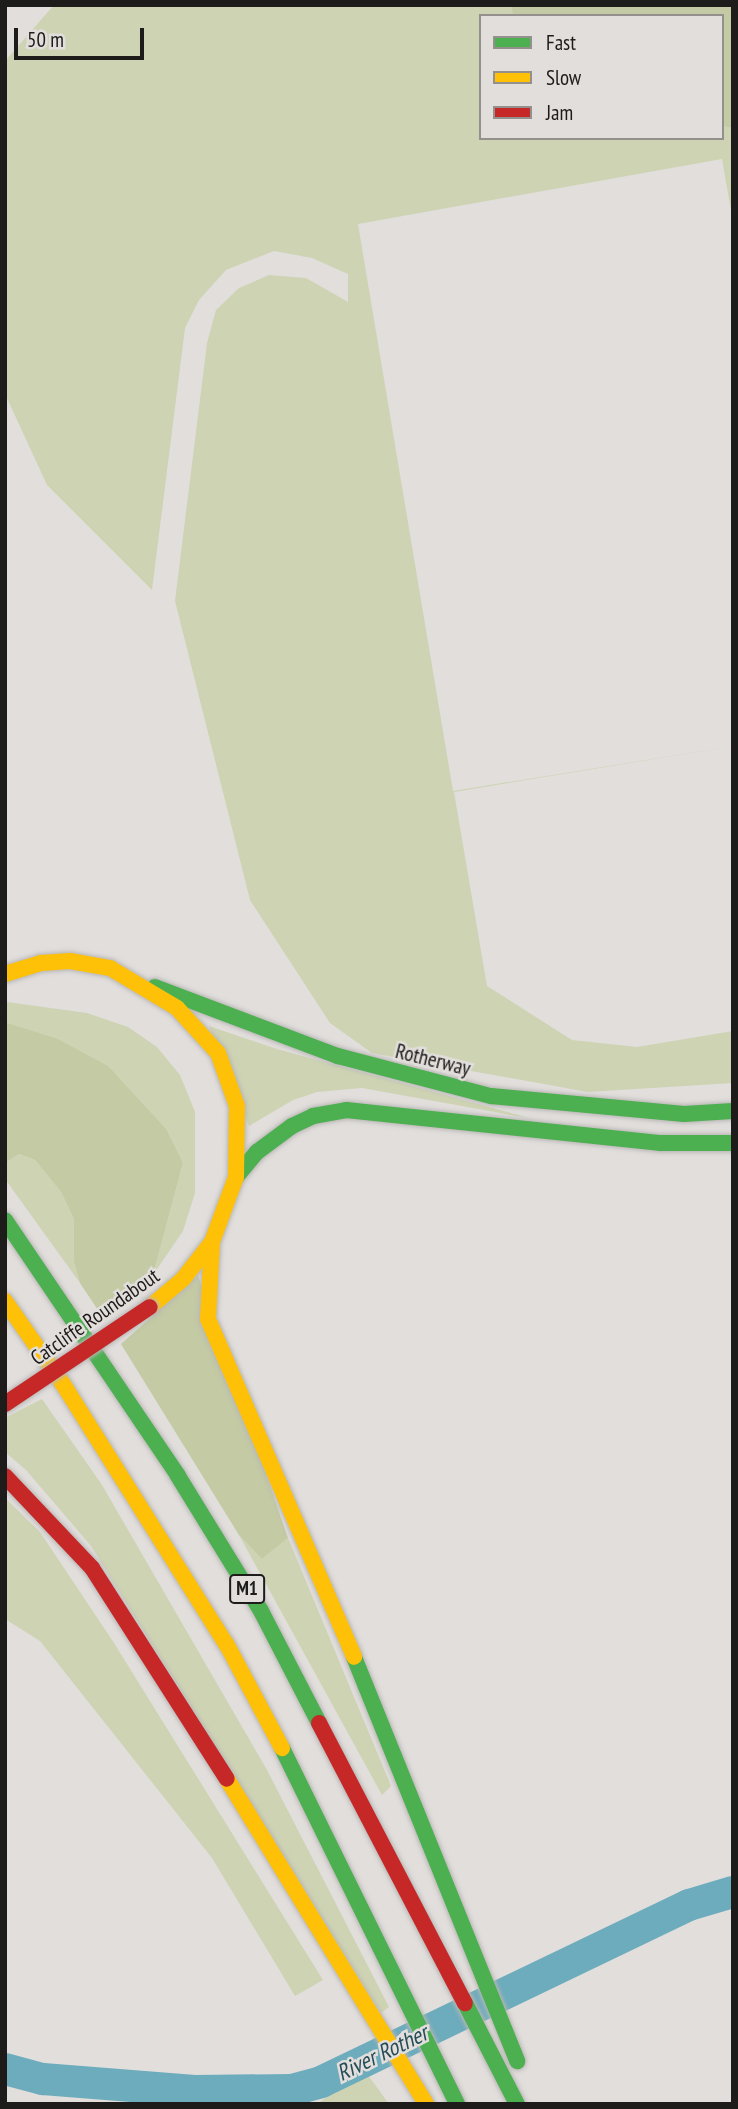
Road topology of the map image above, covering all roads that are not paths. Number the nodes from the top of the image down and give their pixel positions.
1 (9, 971) edge
2 (138, 981) junction
3 (733, 1111) edge
4 (733, 1143) edge
5 (236, 1177) junction
6 (5, 1220) edge
7 (212, 1242) junction
8 (5, 1301) edge
9 (5, 1404) edge
10 (5, 1476) edge
11 (426, 2104) edge
12 (457, 2104) edge
13 (517, 2104) edge
14 (533, 2104) edge

1 - 2 main road, Catcliffe Roundabout
2 - 3 main road, Rotherway
2 - 5 main road, Catcliffe Roundabout
4 - 5 main road
5 - 7 main road, Catcliffe Roundabout
6 - 13 main road, M1
7 - 9 main road, Catcliffe Roundabout, bridge
7 - 14 main road
8 - 12 main road, M1
10 - 11 main road

